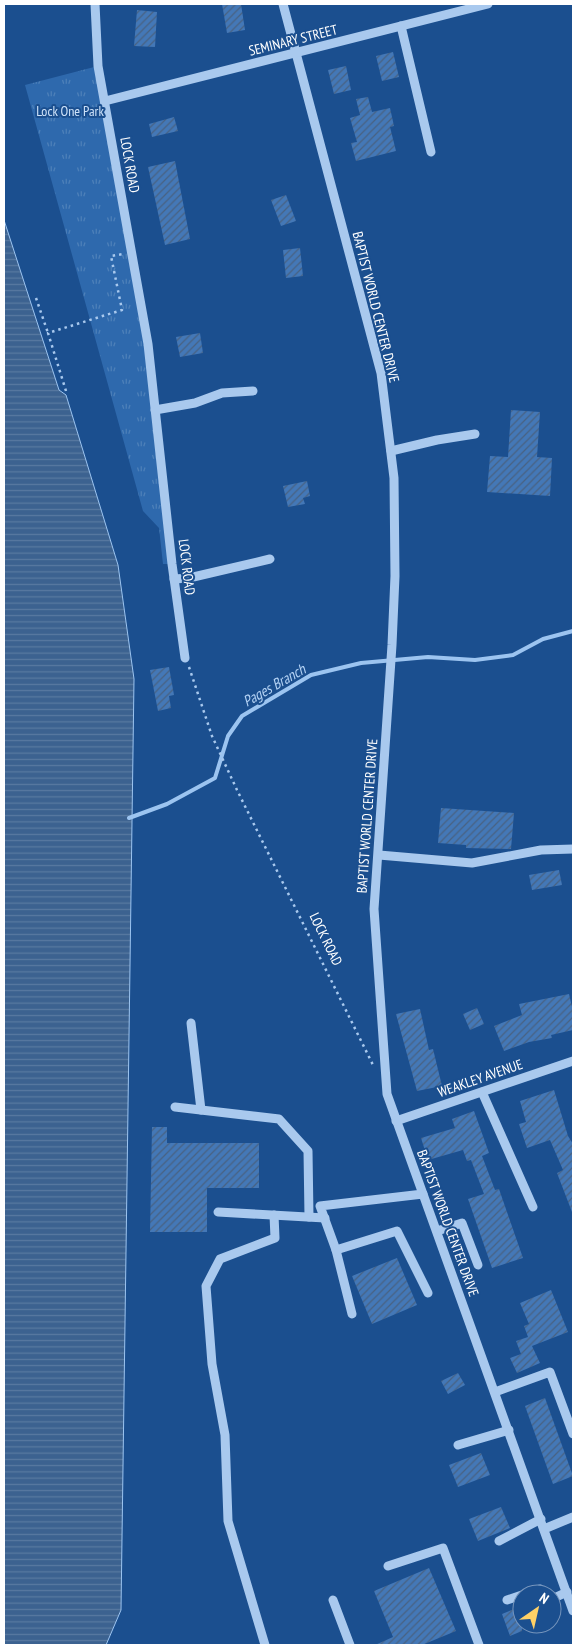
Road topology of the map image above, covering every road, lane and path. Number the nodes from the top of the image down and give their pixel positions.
1 (95, 4) edge
2 (283, 4) edge
3 (488, 4) edge
4 (457, 8) edge
5 (401, 26) junction
6 (295, 54) junction
7 (105, 101) junction
8 (431, 152) dead end
9 (132, 252) junction
10 (36, 298) dead end
11 (48, 333) junction
12 (66, 391) dead end
13 (253, 391) dead end
14 (156, 410) junction
15 (475, 434) dead end
16 (390, 451) junction
17 (270, 559) dead end
18 (174, 579) junction
19 (186, 658) joint
20 (573, 849) edge
21 (379, 855) junction
22 (191, 1023) dead end
23 (573, 1061) edge
24 (376, 1070) dead end
25 (482, 1092) junction
26 (175, 1107) dead end
27 (201, 1110) junction
28 (396, 1121) junction
29 (423, 1194) junction
30 (533, 1208) dead end
31 (218, 1212) dead end
32 (274, 1215) junction
33 (310, 1217) junction
34 (325, 1218) junction
35 (437, 1231) junction
36 (336, 1250) junction
37 (478, 1265) dead end
38 (428, 1293) dead end
39 (352, 1314) dead end
40 (495, 1392) junction
41 (509, 1430) junction
42 (573, 1434) edge
43 (458, 1445) dead end
44 (573, 1517) edge
45 (541, 1519) junction
46 (544, 1529) junction
47 (500, 1541) dead end
48 (388, 1566) dead end
49 (567, 1592) junction
50 (562, 1594) edge
51 (512, 1599) edge
52 (333, 1600) dead end
53 (507, 1600) dead end
54 (573, 1610) edge
55 (264, 1645) edge
56 (350, 1645) edge
57 (479, 1645) edge

1 - 7 street, LOCK ROAD
2 - 6 street, BAPTIST WORLD CENTER DRIVE
3 - 4 street, SEMINARY STREET
4 - 5 street, SEMINARY STREET
5 - 6 street, SEMINARY STREET
5 - 8 street
6 - 7 street, SEMINARY STREET
6 - 16 street, BAPTIST WORLD CENTER DRIVE
7 - 9 street, LOCK ROAD
9 - 11 path
9 - 14 street, LOCK ROAD
10 - 11 path
11 - 12 path
13 - 14 street
14 - 18 street, LOCK ROAD
15 - 16 street
16 - 21 street, BAPTIST WORLD CENTER DRIVE
17 - 18 street
18 - 19 street, LOCK ROAD
19 - 24 path, LOCK ROAD
20 - 21 street
21 - 28 street, BAPTIST WORLD CENTER DRIVE
22 - 27 street
23 - 25 street, WEAKLEY AVENUE
25 - 28 street, WEAKLEY AVENUE
25 - 30 street
26 - 27 street
27 - 33 street
28 - 29 street, BAPTIST WORLD CENTER DRIVE
29 - 34 street
29 - 35 street, BAPTIST WORLD CENTER DRIVE
31 - 32 street
32 - 33 street
32 - 55 street
33 - 34 street
34 - 36 street
35 - 37 street
35 - 40 street, BAPTIST WORLD CENTER DRIVE
36 - 38 street
36 - 39 street
40 - 41 street, BAPTIST WORLD CENTER DRIVE
40 - 42 street
41 - 43 street
41 - 45 street, BAPTIST WORLD CENTER DRIVE
44 - 46 street
45 - 46 street, BAPTIST WORLD CENTER DRIVE
45 - 47 street
46 - 49 street, BAPTIST WORLD CENTER DRIVE
48 - 57 street
49 - 50 street
49 - 54 street, BAPTIST WORLD CENTER DRIVE
51 - 53 street
52 - 56 street

